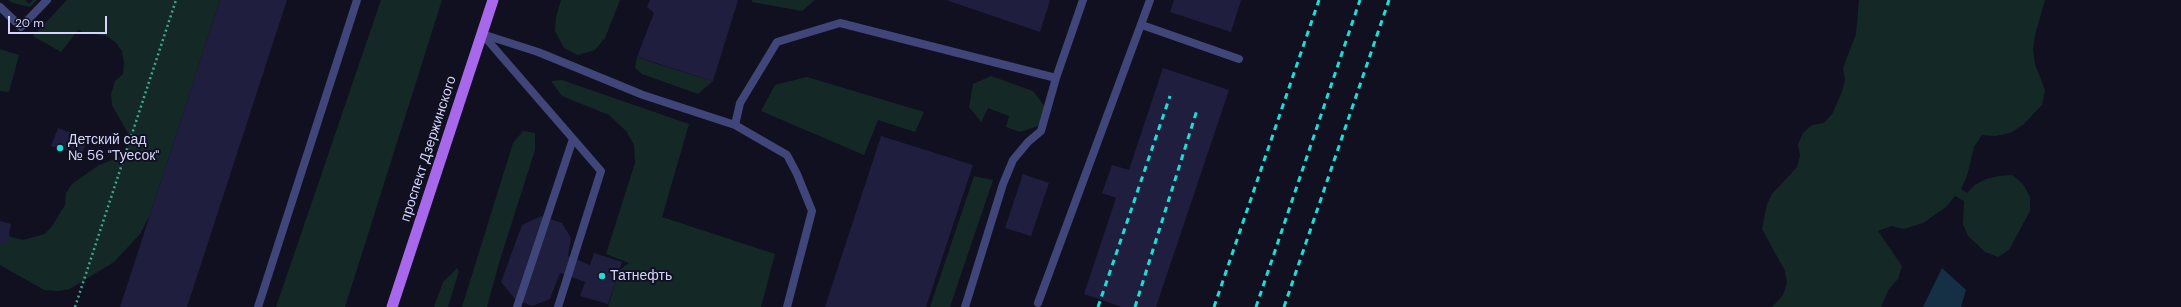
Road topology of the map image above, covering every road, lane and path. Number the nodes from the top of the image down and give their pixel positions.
1 (47, 0) edge
2 (176, 0) edge
3 (357, 0) edge
4 (493, 0) edge
5 (1083, 0) edge
6 (1150, 0) edge
7 (0, 7) edge
8 (1142, 25) junction
9 (482, 34) junction
10 (1239, 59) dead end
11 (1056, 78) junction
12 (735, 125) junction
13 (573, 140) junction
14 (1038, 303) dead end
15 (75, 307) edge
16 (258, 307) edge
17 (392, 307) edge
18 (517, 307) edge
19 (558, 307) edge
20 (787, 307) edge
21 (965, 307) edge

1 - 7 lane
2 - 15 path
3 - 16 lane
4 - 9 main road, проспект Дзержинского
5 - 11 lane
6 - 8 lane
8 - 10 lane
8 - 14 lane
9 - 12 lane
9 - 13 lane
9 - 17 main road, проспект Дзержинского
11 - 12 lane
11 - 21 lane
12 - 20 lane
13 - 18 lane
13 - 19 lane

